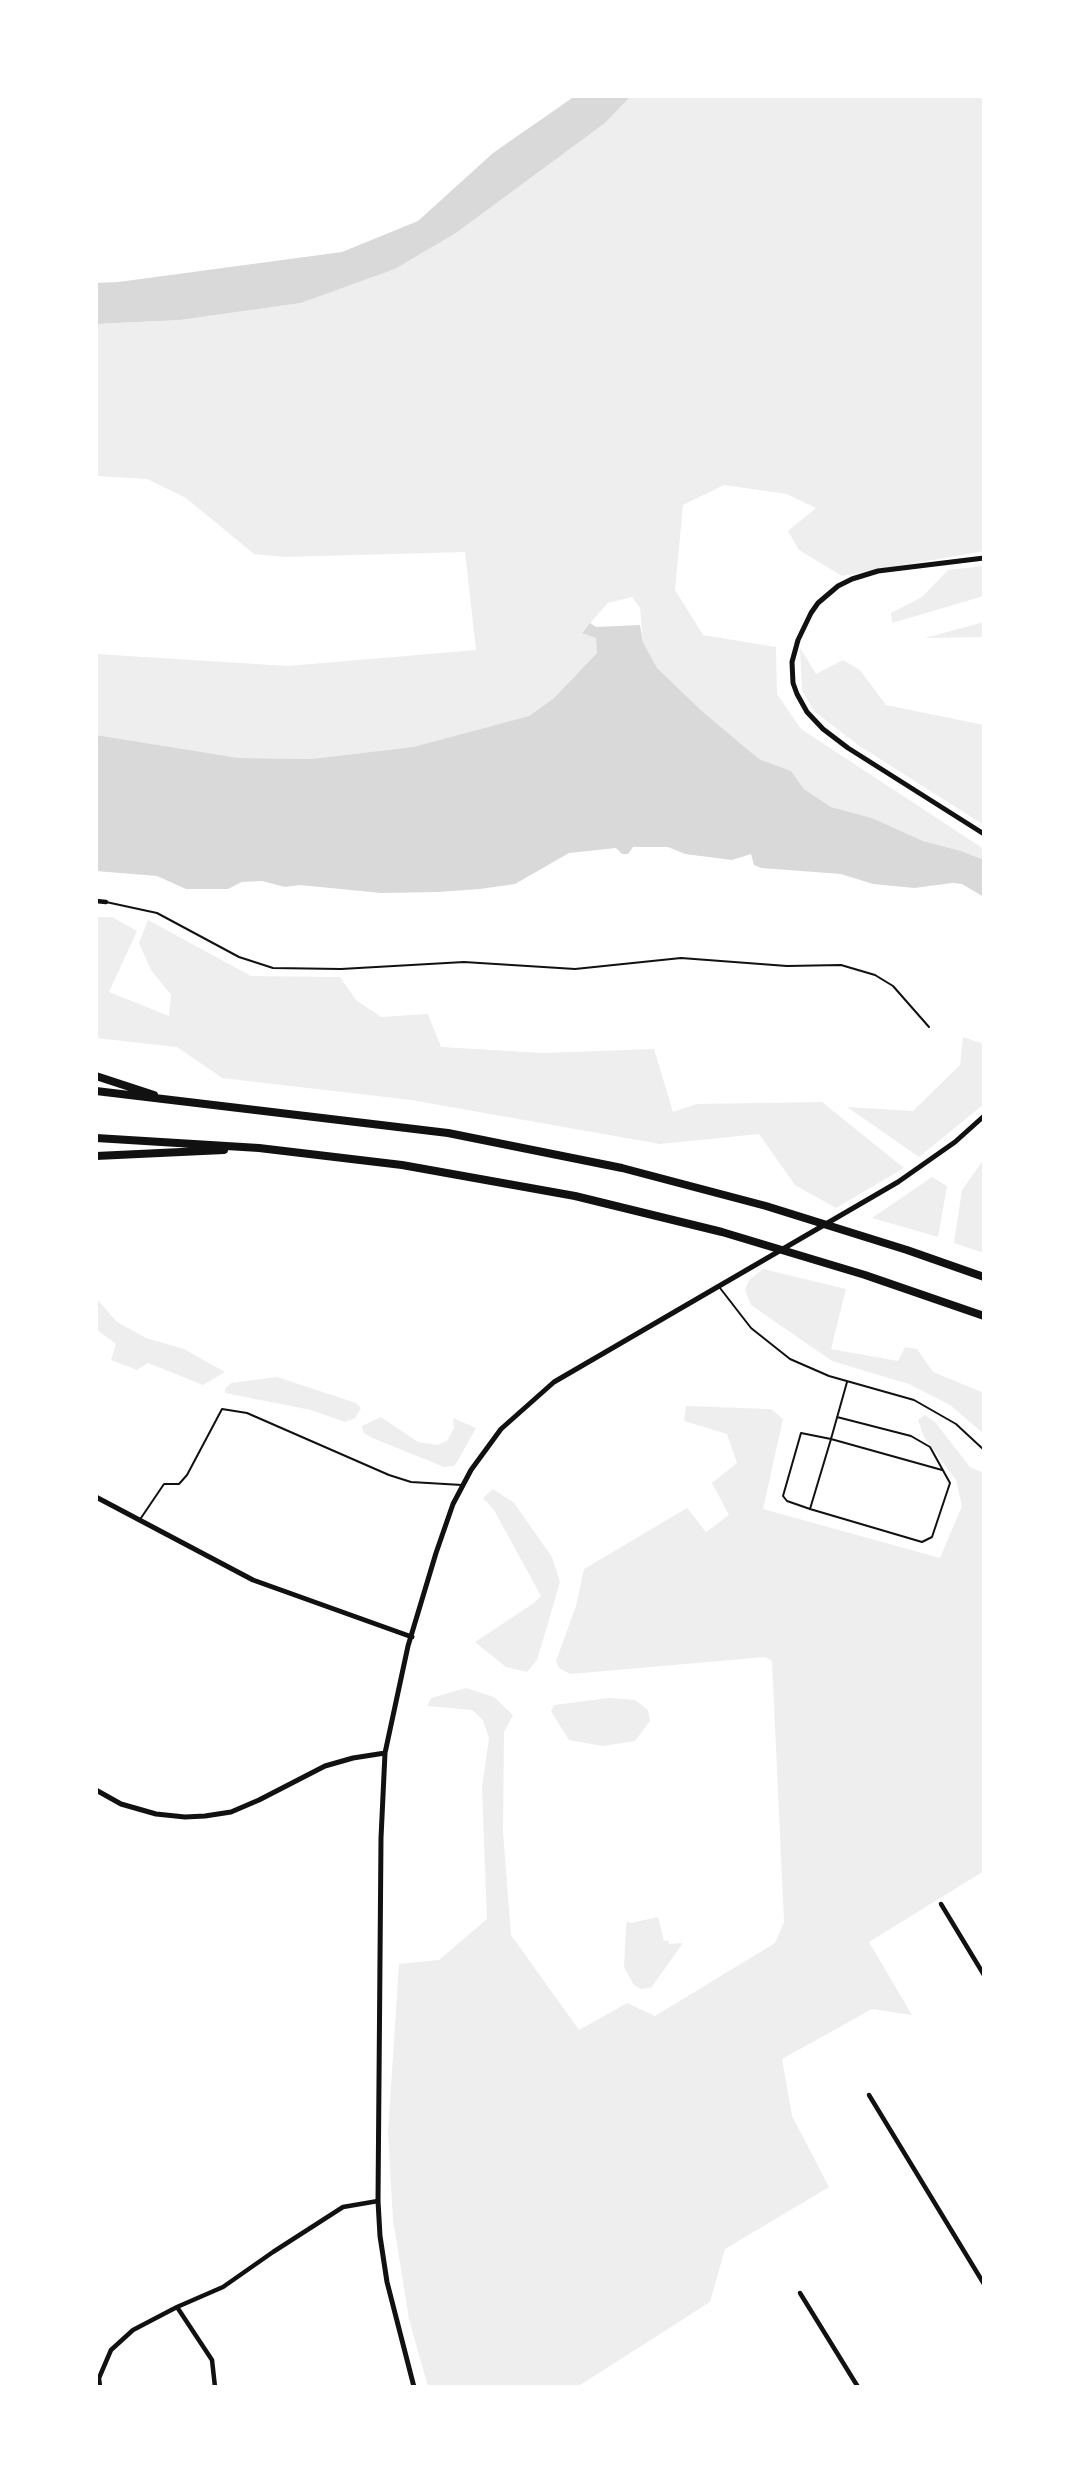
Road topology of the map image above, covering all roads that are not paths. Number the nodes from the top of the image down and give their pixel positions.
1 (984, 558) edge
2 (984, 834) edge
3 (96, 901) edge
4 (106, 902) joint
5 (929, 1027) dead end
6 (96, 1076) edge
7 (96, 1091) edge
8 (168, 1100) junction
9 (984, 1116) edge
10 (96, 1138) edge
11 (259, 1148) junction
12 (96, 1156) edge
13 (984, 1277) edge
14 (719, 1285) junction
15 (984, 1316) edge
16 (847, 1382) junction
17 (837, 1417) junction
18 (831, 1439) junction
19 (984, 1450) edge
20 (942, 1470) junction
21 (462, 1485) junction
22 (96, 1497) edge
23 (810, 1509) junction
24 (140, 1521) junction
25 (412, 1636) junction
26 (385, 1753) junction
27 (96, 1790) edge
28 (941, 1904) dead end
29 (984, 1973) edge
30 (869, 2095) dead end
31 (378, 2201) junction
32 (984, 2284) edge
33 (800, 2293) dead end
34 (177, 2307) junction
35 (100, 2387) edge
36 (216, 2387) edge
37 (414, 2387) edge
38 (858, 2387) edge

1 - 2 street
3 - 4 street
4 - 5 lane
6 - 8 highway
7 - 8 highway
8 - 13 highway
9 - 14 street
10 - 11 highway
11 - 12 highway
11 - 15 highway
14 - 16 lane
14 - 21 street
16 - 17 lane
16 - 19 lane
17 - 18 lane
17 - 20 lane
18 - 20 lane
18 - 23 lane
18 - 23 lane
20 - 23 lane
21 - 24 lane
21 - 25 street
22 - 24 street
24 - 25 street
25 - 26 street
26 - 27 street
26 - 31 street
28 - 29 street
30 - 32 street
31 - 34 street
31 - 37 street
33 - 38 street
34 - 35 street
34 - 36 street

